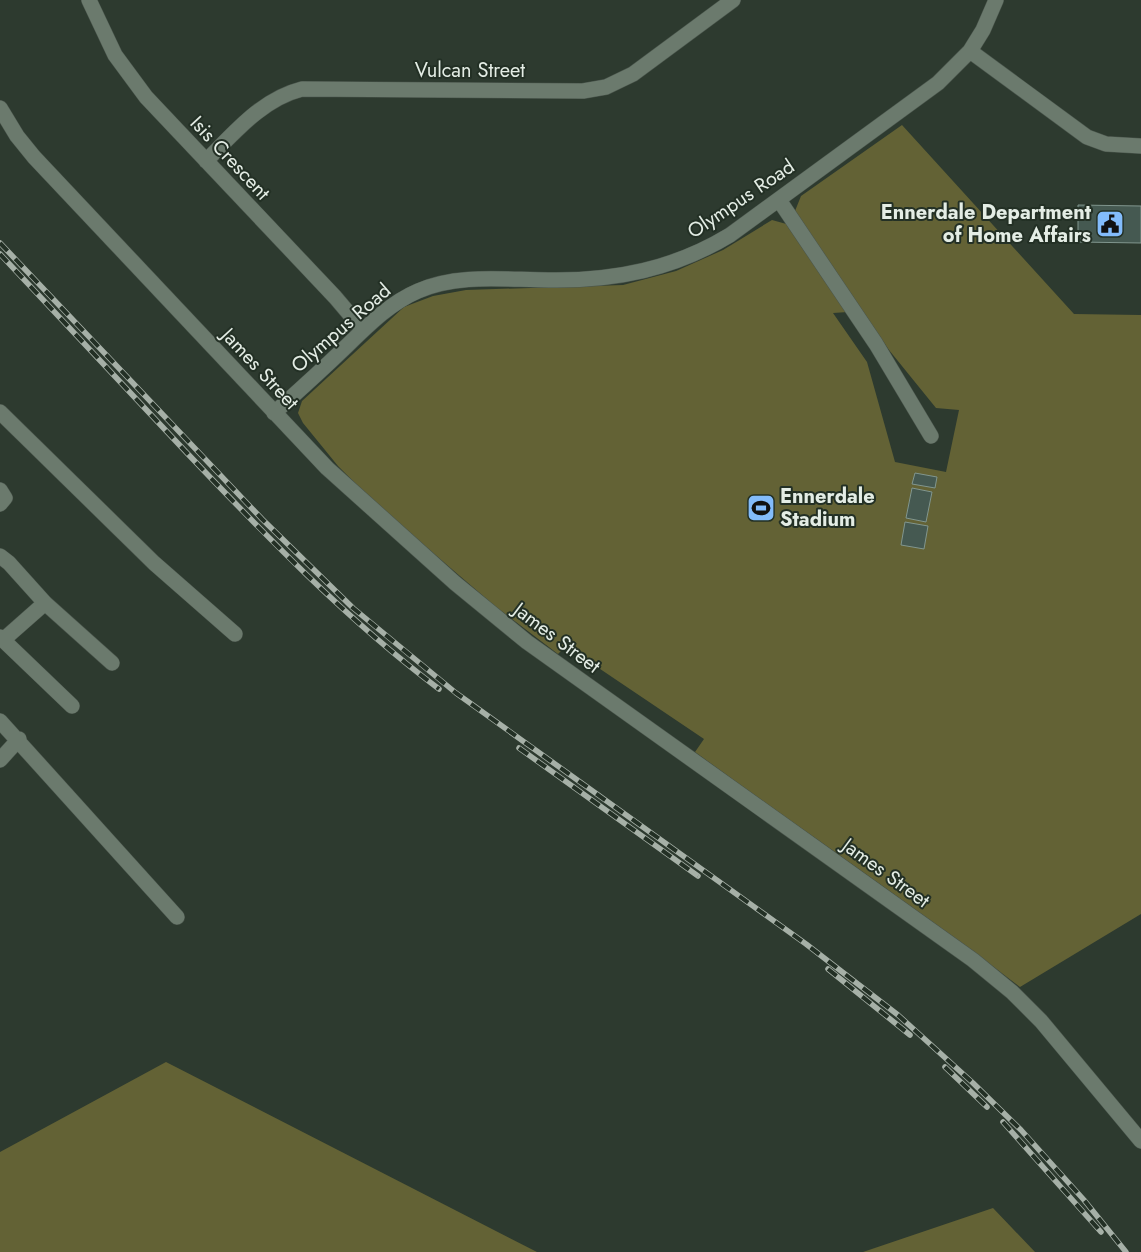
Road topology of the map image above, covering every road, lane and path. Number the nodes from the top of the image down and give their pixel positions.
1 (89, 0) edge
2 (733, 0) edge
3 (996, 0) edge
4 (970, 50) junction
5 (0, 108) edge
6 (1141, 146) edge
7 (206, 161) junction
8 (780, 200) junction
9 (363, 330) junction
10 (0, 412) edge
11 (274, 413) junction
12 (931, 436) dead end
13 (0, 490) edge
14 (0, 504) edge
15 (0, 556) edge
16 (45, 603) junction
17 (235, 634) dead end
18 (2, 638) edge
19 (112, 663) dead end
20 (72, 706) dead end
21 (0, 721) edge
22 (19, 739) junction
23 (0, 760) edge
24 (177, 917) dead end
25 (1141, 1141) edge

1 - 7 street, Isis Crescent
2 - 7 street, Vulcan Street
3 - 4 street, Olympus Road
4 - 6 street
4 - 8 street, Olympus Road
5 - 11 street, James Street
7 - 9 street, Isis Crescent
8 - 9 street, Olympus Road
8 - 12 street
9 - 11 street, Olympus Road
10 - 17 street
11 - 25 street, James Street
13 - 14 street
15 - 16 street
16 - 18 street
16 - 19 street
18 - 20 street
21 - 22 street
22 - 23 street
22 - 24 street

